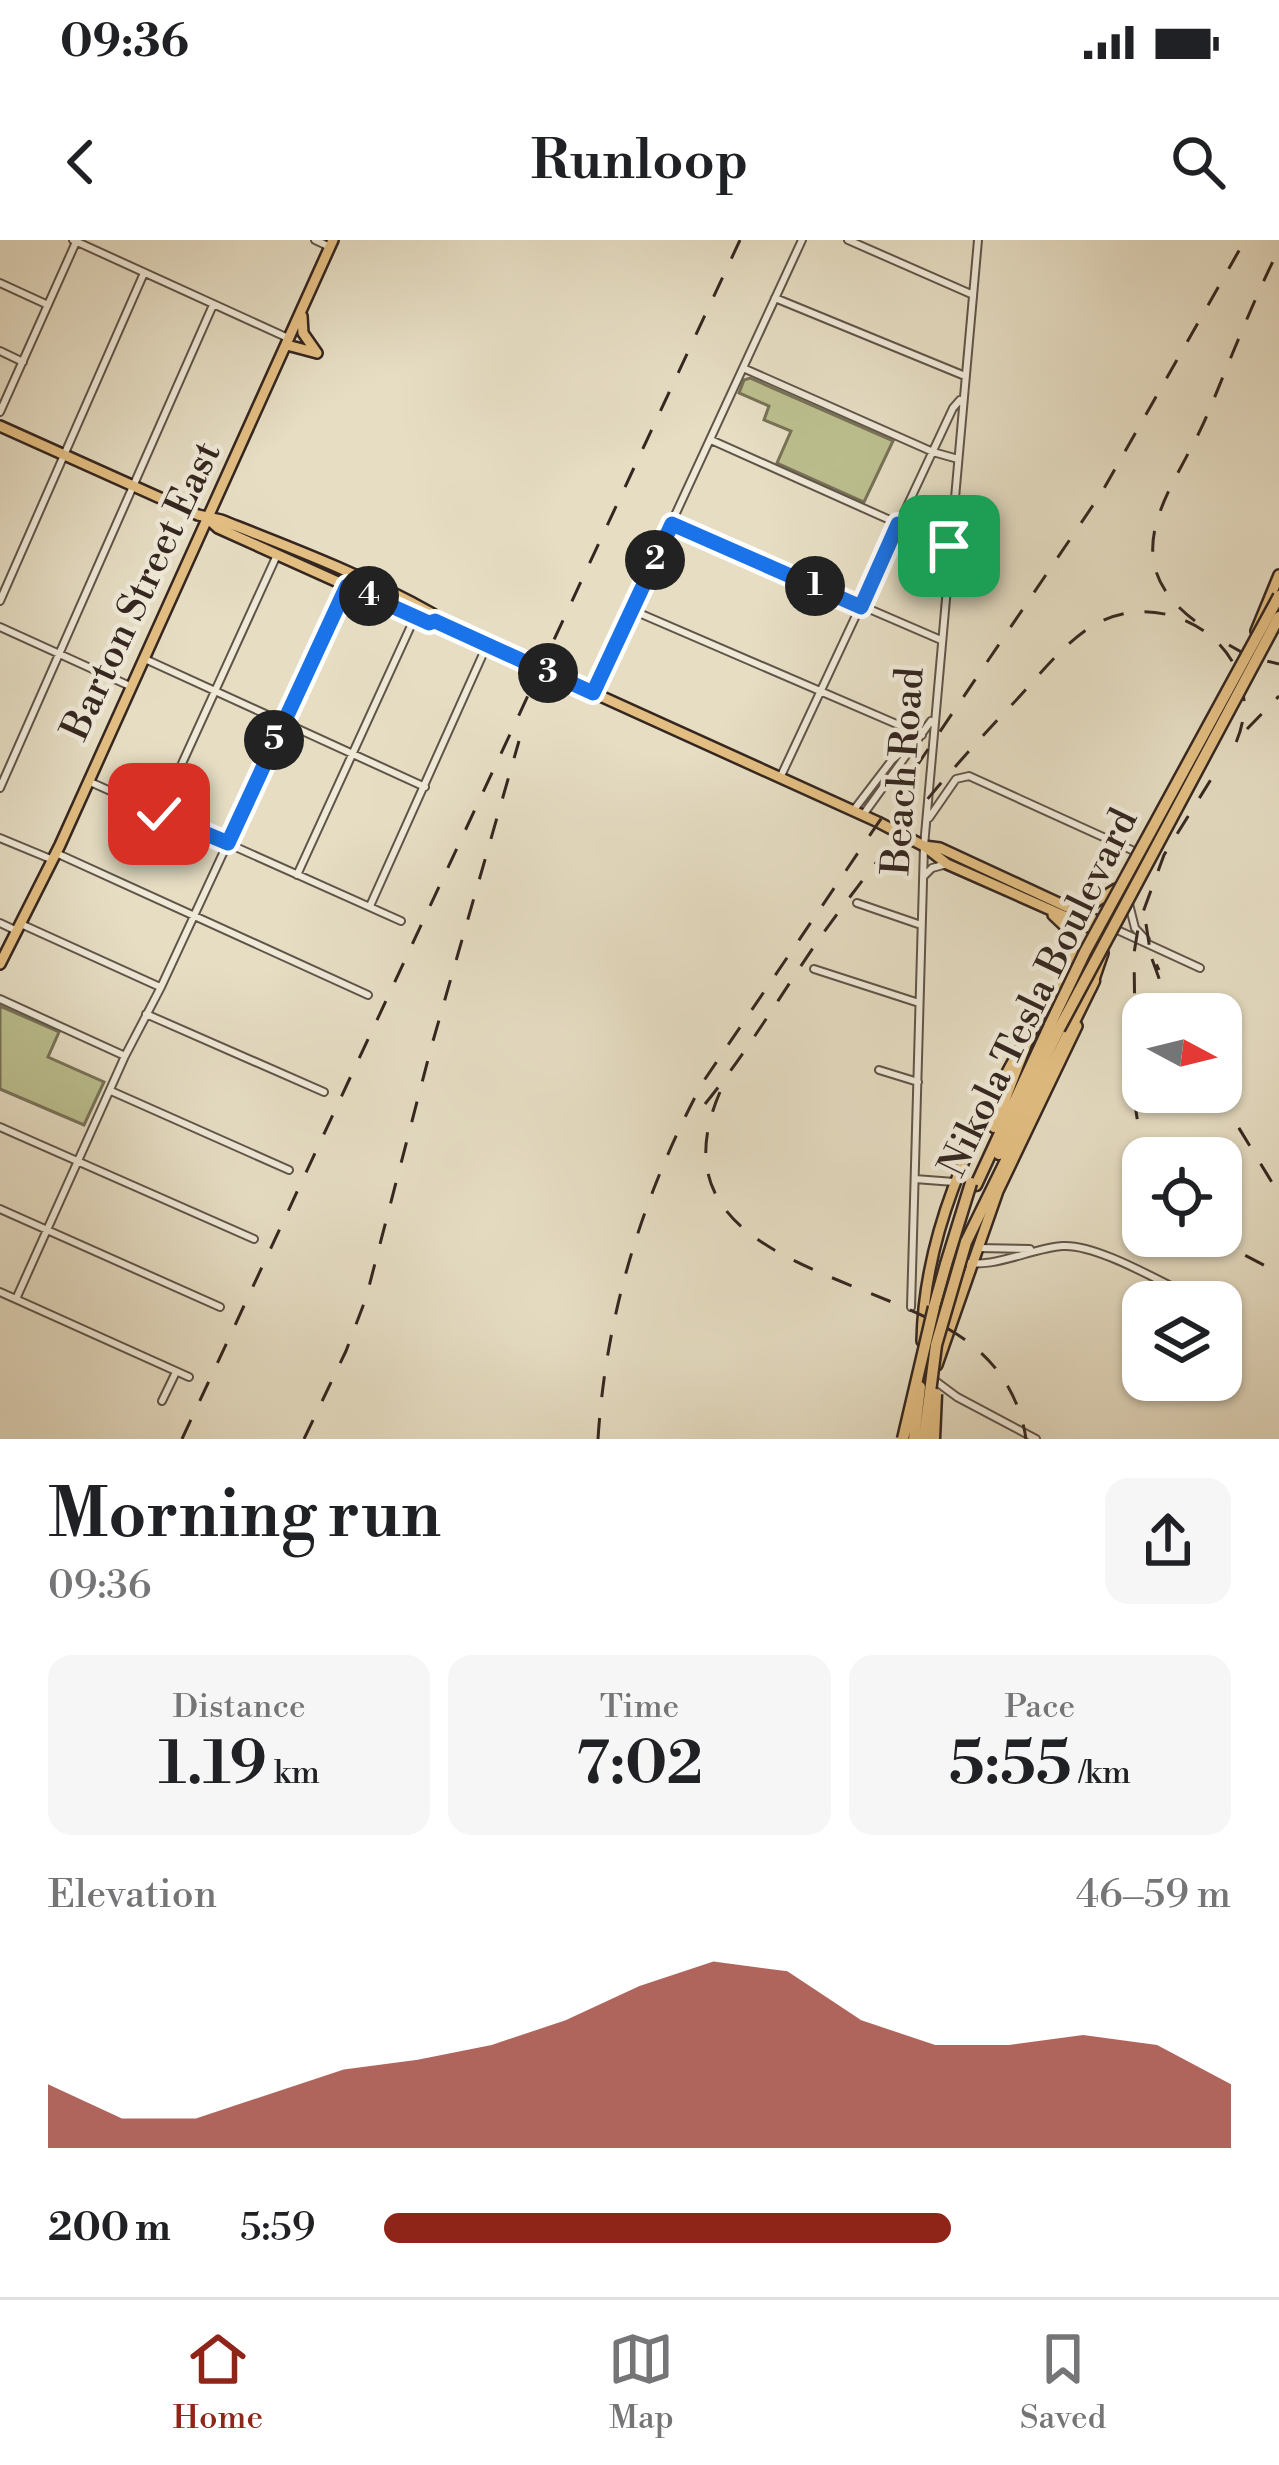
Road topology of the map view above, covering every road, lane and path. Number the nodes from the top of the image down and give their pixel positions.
1 (99, 240) edge
2 (315, 240) edge
3 (802, 240) edge
4 (848, 240) edge
5 (978, 240) edge
6 (74, 241) edge
7 (332, 243) edge
8 (94, 250) junction
9 (144, 273) junction
10 (0, 283) edge
11 (973, 295) junction
12 (775, 298) junction
13 (48, 305) junction
14 (213, 305) junction
15 (302, 313) junction
16 (289, 342) junction
17 (0, 351) edge
18 (23, 362) junction
19 (743, 368) junction
20 (965, 376) junction
21 (963, 398) junction
22 (0, 412) edge
23 (0, 426) edge
24 (711, 440) junction
25 (933, 452) junction
26 (65, 456) junction
27 (958, 459) junction
28 (133, 486) junction
29 (208, 519) junction
30 (672, 524) junction
31 (898, 524) junction
32 (949, 546) junction
33 (277, 555) junction
34 (1279, 575) edge
35 (350, 580) junction
36 (1279, 596) edge
37 (0, 601) edge
38 (861, 607) junction
39 (632, 610) junction
40 (415, 617) junction
41 (1279, 617) edge
42 (435, 621) junction
43 (1279, 626) edge
44 (0, 627) edge
45 (941, 640) junction
46 (59, 654) junction
47 (483, 654) dead end
48 (145, 659) junction
49 (132, 688) junction
50 (214, 691) junction
51 (821, 692) junction
52 (593, 693) junction
53 (935, 714) junction
54 (282, 722) junction
55 (922, 735) junction
56 (352, 753) junction
57 (779, 779) junction
58 (88, 781) junction
59 (425, 787) junction
60 (0, 788) edge
61 (858, 813) junction
62 (159, 814) junction
63 (927, 820) junction
64 (0, 838) edge
65 (228, 843) junction
66 (924, 846) junction
67 (1140, 854) junction
68 (54, 857) junction
69 (947, 864) junction
70 (298, 875) junction
71 (922, 880) junction
72 (1128, 883) junction
73 (1058, 902) junction
74 (857, 903) dead end
75 (370, 906) junction
76 (1045, 908) junction
77 (194, 917) junction
78 (401, 921) dead end
79 (0, 923) edge
80 (921, 925) junction
81 (1098, 926) junction
82 (19, 927) junction
83 (1115, 931) junction
84 (1153, 946) junction
85 (0, 964) edge
86 (1071, 968) junction
87 (1200, 968) dead end
88 (814, 969) dead end
89 (1094, 981) junction
90 (161, 987) junction
91 (368, 995) dead end
92 (0, 999) edge
93 (919, 1004) junction
94 (146, 1014) junction
95 (1034, 1023) junction
96 (1054, 1027) junction
97 (125, 1056) junction
98 (879, 1070) dead end
99 (918, 1082) junction
100 (110, 1091) junction
101 (324, 1092) dead end
102 (0, 1127) edge
103 (77, 1162) junction
104 (289, 1169) dead end
105 (915, 1179) junction
106 (955, 1182) junction
107 (980, 1186) junction
108 (0, 1209) edge
109 (47, 1230) junction
110 (254, 1239) dead end
111 (938, 1245) junction
112 (971, 1245) junction
113 (1034, 1250) junction
114 (971, 1264) junction
115 (1159, 1281) edge
116 (0, 1292) edge
117 (949, 1298) junction
118 (16, 1299) junction
119 (220, 1307) dead end
120 (911, 1307) dead end
121 (934, 1307) junction
122 (922, 1371) junction
123 (176, 1372) junction
124 (188, 1377) dead end
125 (932, 1378) junction
126 (162, 1401) dead end
127 (921, 1415) junction
128 (903, 1439) edge
129 (919, 1439) edge
130 (934, 1439) edge
131 (1036, 1439) edge

1 - 8 street
2 - 7 street
3 - 12 street
4 - 11 street
5 - 11 street, Beach Road
6 - 8 street
6 - 13 street
7 - 15 main road, Barton Street East
8 - 9 street
9 - 14 street
9 - 26 street
10 - 13 street
11 - 20 street, Beach Road
12 - 19 street
12 - 20 street
13 - 18 street
14 - 16 street
14 - 28 street
15 - 16 main road, Barton Street East
15 - 16 main road
16 - 29 main road, Barton Street East
17 - 18 street
18 - 22 street
19 - 24 street
19 - 25 street
20 - 21 street, Beach Road
21 - 25 street
21 - 27 street, Beach Road
23 - 26 main road
24 - 30 street
24 - 31 street
25 - 27 street
25 - 31 street
26 - 28 main road
26 - 37 street
27 - 32 street, Beach Road
28 - 29 main road
28 - 46 street
29 - 33 main road
29 - 35 main road
29 - 48 main road, Barton Street East
30 - 38 street
30 - 39 street
31 - 32 street
31 - 38 street
32 - 45 street, Beach Road
33 - 35 main road
33 - 50 street
34 - 67 main road
35 - 40 main road
35 - 42 main road
35 - 54 street
36 - 96 highway, Nikola Tesla Boulevard, bridge
38 - 45 street
38 - 51 street
39 - 51 street
39 - 52 street
40 - 42 main road
40 - 56 street
41 - 96 highway, Nikola Tesla Boulevard, bridge
42 - 52 main road
43 - 72 main road
44 - 46 street
45 - 53 street, Beach Road
46 - 49 street
46 - 60 street
47 - 59 street
48 - 49 main road, Barton Street East
48 - 50 street
49 - 58 main road, Barton Street East
50 - 54 street
50 - 62 street
51 - 55 street
51 - 57 street
52 - 57 main road
53 - 55 street
53 - 63 street, Beach Road
54 - 56 street
54 - 65 street
55 - 61 street
56 - 59 street
56 - 70 street
57 - 61 main road
58 - 62 street
58 - 68 main road, Barton Street East
59 - 75 street
61 - 66 main road
62 - 65 street
63 - 66 street, Beach Road
63 - 67 street
64 - 68 street
65 - 70 street
65 - 77 street
66 - 69 main road
66 - 71 street, Beach Road
66 - 73 main road
67 - 72 main road
68 - 77 street
68 - 82 main road, Barton Street East
69 - 71 street
69 - 76 main road
70 - 75 street
71 - 80 street, Beach Road
72 - 73 main road
72 - 81 main road
72 - 83 main road
72 - 84 street
73 - 81 main road
74 - 80 street
75 - 78 street
76 - 81 main road
76 - 86 main road
77 - 90 street
77 - 91 street
79 - 82 street
80 - 93 street, Beach Road
81 - 83 main road
81 - 86 main road
82 - 85 main road, Barton Street East
82 - 90 street
83 - 84 street
83 - 89 main road
84 - 87 street
86 - 95 main road
88 - 93 street
89 - 107 highway
89 - 112 main road
90 - 94 street
92 - 97 street
93 - 99 street, Beach Road
94 - 97 street
94 - 101 street
95 - 106 main road
95 - 107 highway
96 - 107 highway, Nikola Tesla Boulevard
97 - 100 street
98 - 99 street
99 - 105 street, Beach Road
100 - 103 street
100 - 104 street
102 - 103 street
103 - 109 street
103 - 110 street
105 - 106 street
105 - 120 street, Beach Road
106 - 111 main road
107 - 112 highway, Nikola Tesla Boulevard
107 - 121 highway, bridge
108 - 109 street
109 - 118 street
109 - 119 street
111 - 112 street
111 - 114 street
111 - 122 main road
112 - 113 street
112 - 114 main road
112 - 117 highway, Nikola Tesla Boulevard, bridge
113 - 114 street
113 - 115 street
114 - 125 main road
116 - 118 street
117 - 129 highway, Nikola Tesla Boulevard, bridge
117 - 130 highway, bridge
118 - 123 street
121 - 128 highway, bridge
121 - 129 highway, bridge
122 - 125 street
122 - 127 main road
123 - 124 street
123 - 126 street
125 - 127 main road
125 - 131 street
127 - 129 main road

